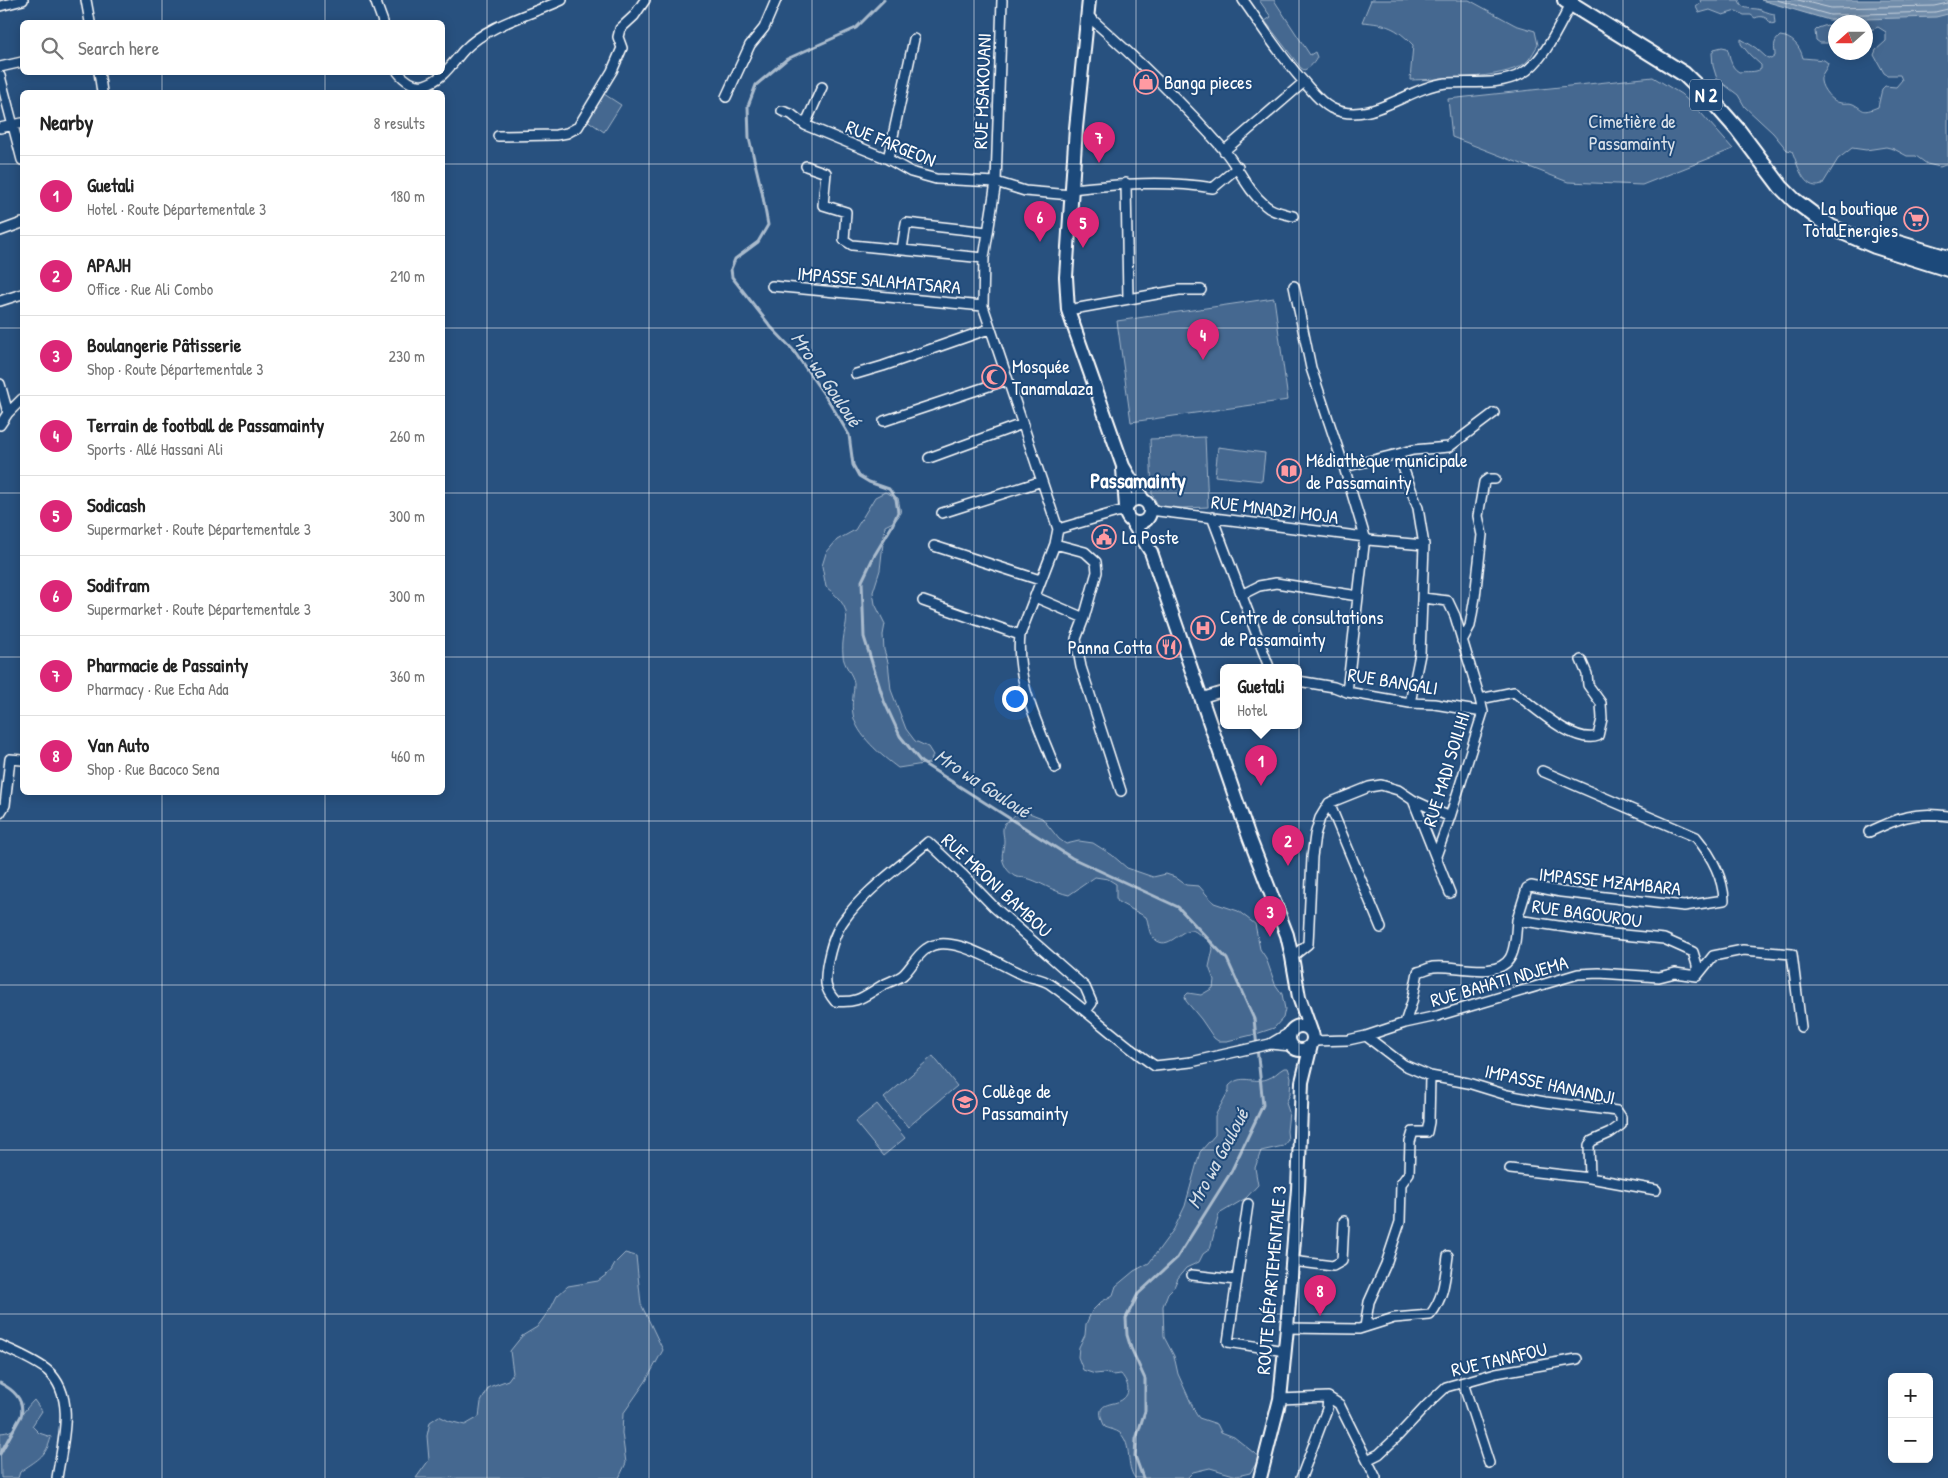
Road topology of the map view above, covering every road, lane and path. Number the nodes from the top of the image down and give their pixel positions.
1 (23, 0) edge
2 (86, 0) edge
3 (375, 0) edge
4 (562, 0) edge
5 (645, 0) edge
6 (776, 0) edge
7 (1002, 0) edge
8 (1088, 0) edge
9 (1243, 0) edge
10 (1568, 2) edge
11 (0, 6) edge
12 (1088, 16) junction
13 (90, 20) edge
14 (382, 20) edge
15 (914, 38) dead end
16 (20, 62) edge
17 (0, 67) edge
18 (445, 72) edge
19 (99, 75) edge
20 (401, 75) edge
21 (442, 75) edge
22 (0, 76) edge
23 (1304, 82) junction
24 (822, 87) dead end
25 (102, 90) edge
26 (726, 97) dead end
27 (782, 111) dead end
28 (18, 124) edge
29 (805, 125) junction
30 (0, 128) edge
31 (498, 136) dead end
32 (20, 142) edge
33 (1224, 151) junction
34 (888, 159) junction
35 (806, 166) dead end
36 (1238, 167) junction
37 (996, 182) junction
38 (1126, 184) junction
39 (1072, 192) junction
40 (1293, 216) dead end
41 (20, 224) edge
42 (0, 231) edge
43 (987, 232) junction
44 (902, 249) junction
45 (984, 258) junction
46 (1947, 266) edge
47 (772, 286) dead end
48 (1294, 286) dead end
49 (1201, 290) dead end
50 (20, 295) edge
51 (1128, 299) junction
52 (0, 301) edge
53 (983, 306) junction
54 (1068, 310) junction
55 (989, 329) junction
56 (856, 374) dead end
57 (1007, 380) junction
58 (0, 384) edge
59 (20, 401) edge
60 (8, 413) junction
61 (1494, 413) dead end
62 (884, 421) dead end
63 (1022, 424) junction
64 (0, 425) edge
65 (1398, 454) junction
66 (929, 458) dead end
67 (1123, 466) junction
68 (1344, 467) junction
69 (1494, 479) dead end
70 (1042, 481) junction
71 (1147, 509) junction
72 (942, 513) dead end
73 (1128, 513) junction
74 (1212, 517) junction
75 (1058, 529) junction
76 (1365, 536) junction
77 (1055, 544) junction
78 (1424, 544) junction
79 (934, 546) dead end
80 (1151, 552) junction
81 (1040, 580) junction
82 (1241, 595) junction
83 (1358, 596) junction
84 (1035, 597) junction
85 (1422, 598) junction
86 (923, 601) dead end
87 (1084, 618) junction
88 (1020, 635) junction
89 (1462, 641) junction
90 (1581, 660) dead end
91 (1268, 664) edge
92 (1302, 682) edge
93 (1220, 692) edge
94 (1347, 692) junction
95 (1201, 698) junction
96 (1480, 698) junction
97 (1410, 703) junction
98 (1482, 712) junction
99 (20, 760) edge
100 (1055, 768) dead end
101 (1542, 771) dead end
102 (1121, 791) dead end
103 (1413, 800) junction
104 (1330, 803) junction
105 (0, 813) edge
106 (1948, 816) edge
107 (1450, 817) junction
108 (1869, 832) dead end
109 (1436, 856) junction
110 (1450, 893) dead end
111 (1518, 920) junction
112 (1381, 928) dead end
113 (1292, 957) junction
114 (1697, 976) junction
115 (1299, 997) junction
116 (1086, 1011) junction
117 (1405, 1023) junction
118 (1801, 1027) dead end
119 (1366, 1036) junction
120 (1292, 1039) junction
121 (1311, 1039) junction
122 (1430, 1076) junction
123 (1302, 1082) junction
124 (1510, 1169) dead end
125 (1590, 1178) junction
126 (1656, 1190) dead end
127 (1248, 1204) dead end
128 (1344, 1221) dead end
129 (1448, 1256) dead end
130 (1292, 1261) junction
131 (1192, 1275) dead end
132 (1236, 1280) junction
133 (1365, 1327) junction
134 (1288, 1328) junction
135 (0, 1345) edge
136 (1285, 1351) junction
137 (1577, 1359) dead end
138 (1463, 1383) junction
139 (1328, 1397) junction
140 (1280, 1399) junction
141 (1367, 1460) junction
142 (1489, 1463) dead end
143 (57, 1478) edge
144 (1260, 1478) edge
145 (1300, 1478) edge
146 (1376, 1478) edge

1 - 11 street
2 - 13 street
3 - 14 street
4 - 18 street
5 - 31 street
6 - 26 street
7 - 37 street, RUE MSAKOUANI
8 - 12 main road, ROUTE DÉPARTEMENTALE 3
9 - 23 street
10 - 23 street
10 - 46 main road, N 2
12 - 33 street
12 - 39 main road, ROUTE DÉPARTEMENTALE 3
15 - 34 street
16 - 17 street
19 - 25 street
20 - 21 street
22 - 28 street
23 - 33 street
24 - 29 street
27 - 29 street, RUE FARGEON
28 - 30 street
28 - 32 street
29 - 34 street, RUE FARGEON
33 - 36 street
34 - 37 street, RUE FARGEON
35 - 44 street
36 - 38 street, RUE FARGEON
36 - 40 street
37 - 39 street, RUE FARGEON
37 - 43 street, RUE MSAKOUANI
38 - 39 street, RUE FARGEON
38 - 51 street
39 - 54 main road, ROUTE DÉPARTEMENTALE 3
41 - 42 street
43 - 44 street
43 - 45 street, RUE MSAKOUANI
44 - 45 street
45 - 53 street, RUE MSAKOUANI
47 - 53 street, IMPASSE SALAMATSARA
48 - 68 street
49 - 51 street
50 - 52 street
51 - 54 street
53 - 55 street, RUE MSAKOUANI
54 - 67 main road, ROUTE DÉPARTEMENTALE 3
55 - 56 street
55 - 57 street, RUE MSAKOUANI
57 - 62 street
57 - 63 street, RUE MSAKOUANI
58 - 60 street
59 - 60 street
60 - 64 street
61 - 65 street
63 - 66 street
63 - 70 street, RUE MSAKOUANI
65 - 68 street
65 - 78 street
67 - 71 main road, ROUTE DÉPARTEMENTALE 3
67 - 73 main road, ROUTE DÉPARTEMENTALE 3
68 - 76 street
69 - 89 street
70 - 72 street
70 - 75 street, RUE MSAKOUANI
71 - 73 main road
71 - 73 main road
71 - 74 street, RUE MNADZI MOJA
71 - 80 main road, ROUTE DÉPARTEMENTALE 3
73 - 75 street
73 - 80 main road, ROUTE DÉPARTEMENTALE 3
74 - 76 street, RUE MNADZI MOJA
74 - 82 street
75 - 77 street
76 - 78 street, RUE MNADZI MOJA
76 - 83 street
77 - 81 street
77 - 87 street
78 - 85 street
79 - 81 street
80 - 95 main road, ROUTE DÉPARTEMENTALE 3
81 - 84 street
82 - 83 street
82 - 91 street
83 - 94 street
84 - 87 street
84 - 88 street
85 - 89 street, RUE MADI SOILIHI
85 - 97 street
86 - 88 street
87 - 102 street
88 - 100 street
89 - 96 street, RUE MADI SOILIHI
90 - 96 street
92 - 94 street, RUE BANGALI
93 - 95 street
94 - 97 street, RUE BANGALI
95 - 113 main road, ROUTE DÉPARTEMENTALE 3
96 - 98 street, RUE MADI SOILIHI
97 - 98 street, RUE BANGALI
98 - 107 street, RUE MADI SOILIHI
99 - 105 street
101 - 111 street, IMPASSE MZAMBARA
103 - 104 street
103 - 107 street
103 - 109 street
104 - 112 street
104 - 113 street
106 - 108 street
107 - 109 street, RUE MADI SOILIHI
109 - 110 street
111 - 114 street, RUE BAGOUROU
111 - 117 street, RUE BAGOUROU
113 - 115 main road, ROUTE DÉPARTEMENTALE 3
114 - 117 street, RUE BAHATI NDJEMA
114 - 118 street
115 - 120 main road, ROUTE DÉPARTEMENTALE 3
115 - 121 main road, ROUTE DÉPARTEMENTALE 3
116 - 116 street, RUE MRONI BAMBOU
116 - 120 street
117 - 119 street, RUE BAHATI NDJEMA
119 - 121 street, RUE BAHATI NDJEMA
119 - 122 street, IMPASSE HANANDJI
120 - 121 main road
120 - 121 main road
120 - 123 main road, ROUTE DÉPARTEMENTALE 3
121 - 123 main road, ROUTE DÉPARTEMENTALE 3
122 - 125 street, IMPASSE HANANDJI
122 - 133 street
123 - 130 main road, ROUTE DÉPARTEMENTALE 3
124 - 125 street
125 - 126 street
127 - 132 street
128 - 130 street
129 - 133 street
130 - 134 main road, ROUTE DÉPARTEMENTALE 3
131 - 132 street
132 - 136 street
133 - 134 street
134 - 136 main road, ROUTE DÉPARTEMENTALE 3
135 - 143 street
136 - 140 main road, ROUTE DÉPARTEMENTALE 3
137 - 138 street, RUE TANAFOU
138 - 141 street, RUE TANAFOU
138 - 142 street
139 - 140 street
139 - 141 street
139 - 145 street
140 - 144 main road, ROUTE DÉPARTEMENTALE 3
141 - 146 street

